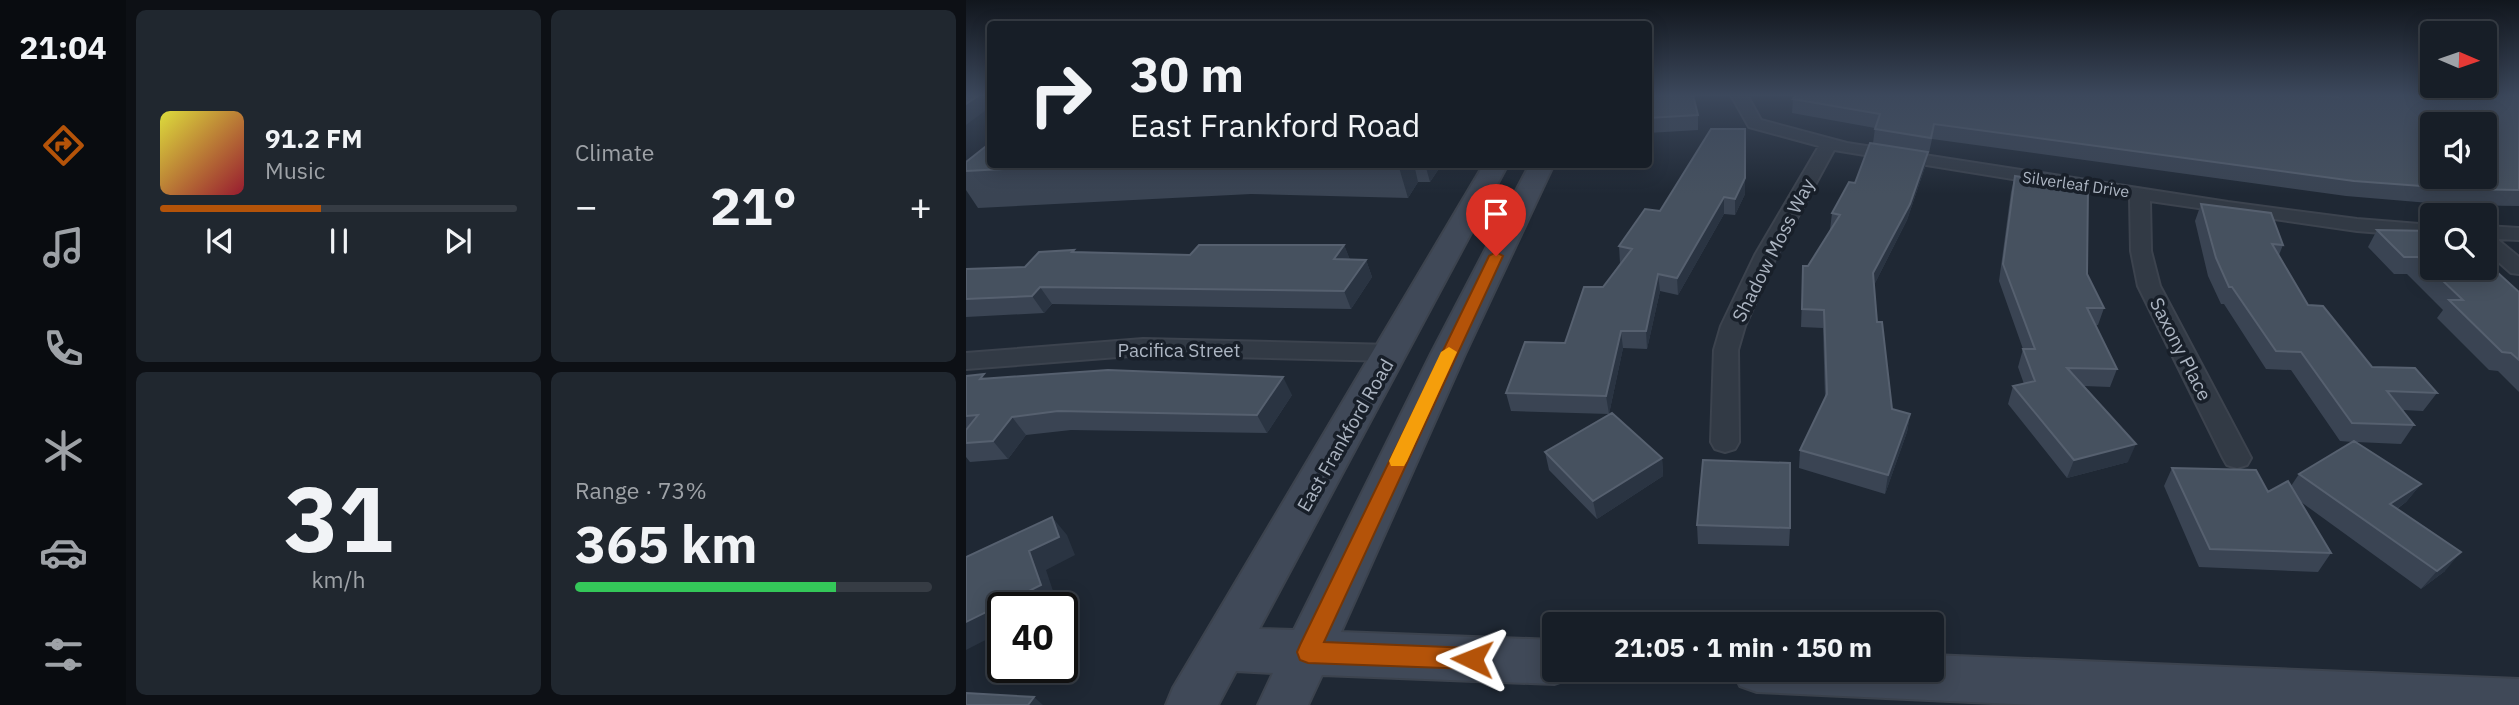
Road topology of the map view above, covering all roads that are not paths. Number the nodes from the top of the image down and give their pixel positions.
1 (1775, 128) edge
2 (1829, 144) junction
3 (1494, 168) edge
4 (1540, 168) edge
5 (2140, 194) junction
6 (2420, 230) edge
7 (2497, 233) edge
8 (2519, 234) edge
9 (2497, 249) edge
10 (2519, 268) edge
11 (1392, 353) junction
12 (966, 360) edge
13 (1725, 442) dead end
14 (2237, 458) dead end
15 (1222, 649) junction
16 (1308, 652) junction
17 (1542, 662) edge
18 (1944, 678) edge
19 (2519, 703) edge
20 (1191, 705) edge
21 (1283, 705) edge

1 - 2 street, Silverleaf Drive
2 - 5 street, Silverleaf Drive
2 - 13 street, Shadow Moss Way
3 - 11 main road, East Frankford Road
4 - 16 main road
5 - 6 street, Silverleaf Drive
5 - 14 street, Saxony Place
7 - 8 street
9 - 10 street
11 - 12 street, Pacifica Street
11 - 15 main road, East Frankford Road
15 - 16 main road
15 - 20 main road, East Frankford Road
16 - 17 main road
16 - 21 main road
18 - 19 main road

